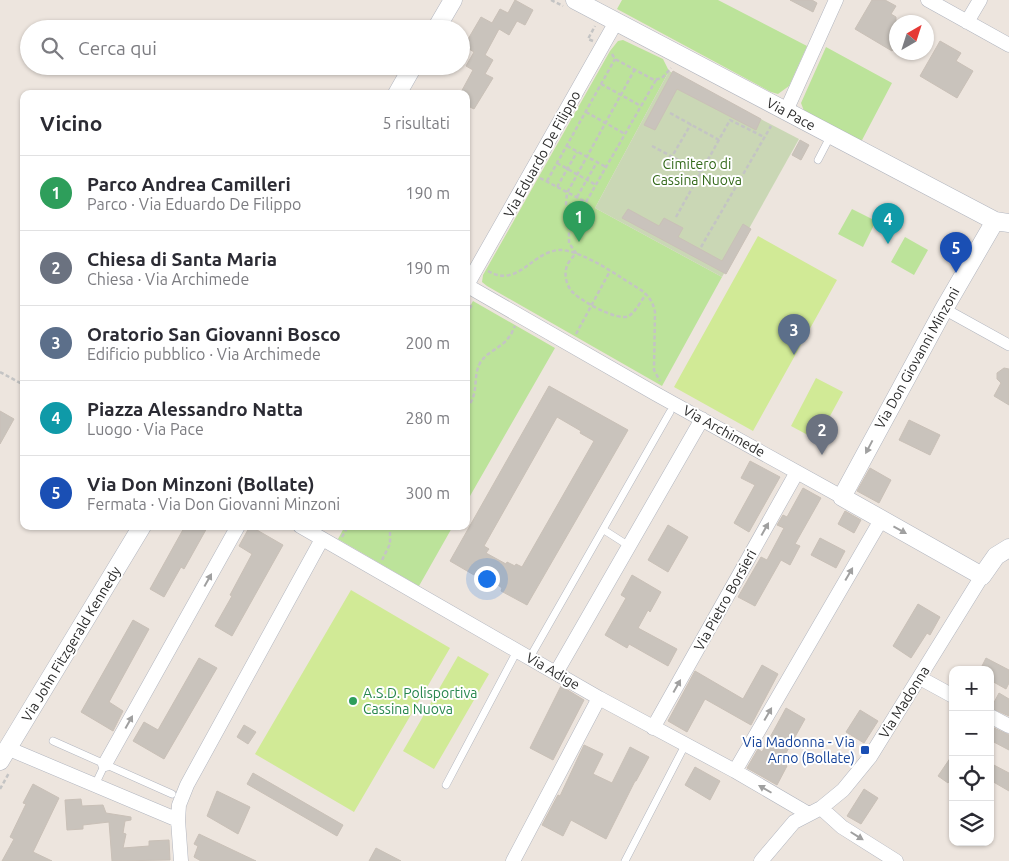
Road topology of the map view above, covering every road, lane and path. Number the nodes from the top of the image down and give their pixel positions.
1 (453, 0) edge
2 (575, 0) edge
3 (836, 0) edge
4 (928, 0) edge
5 (980, 0) edge
6 (441, 20) edge
7 (616, 22) junction
8 (968, 22) junction
9 (1009, 45) edge
10 (610, 51) dead end
11 (615, 59) junction
12 (674, 67) dead end
13 (635, 69) junction
14 (408, 75) edge
15 (656, 80) junction
16 (601, 84) junction
17 (399, 90) edge
18 (621, 95) junction
19 (641, 106) junction
20 (786, 111) junction
21 (586, 112) junction
22 (670, 113) dead end
23 (606, 123) junction
24 (691, 124) junction
25 (771, 126) dead end
26 (625, 134) junction
27 (831, 135) junction
28 (764, 137) junction
29 (719, 140) junction
30 (567, 146) junction
31 (652, 146) dead end
32 (577, 152) junction
33 (587, 157) junction
34 (672, 157) junction
35 (818, 160) dead end
36 (557, 162) junction
37 (597, 162) junction
38 (667, 165) dead end
39 (606, 167) junction
40 (568, 168) junction
41 (701, 172) junction
42 (578, 174) junction
43 (537, 176) dead end
44 (587, 180) junction
45 (547, 181) junction
46 (596, 185) junction
47 (557, 187) junction
48 (568, 192) junction
49 (577, 197) junction
50 (676, 217) dead end
51 (1002, 222) edge
52 (701, 246) dead end
53 (576, 253) junction
54 (484, 269) dead end
55 (610, 271) junction
56 (470, 280) edge
57 (470, 287) edge
58 (646, 294) junction
59 (592, 305) junction
60 (944, 309) junction
61 (521, 316) junction
62 (574, 337) dead end
63 (1009, 345) edge
64 (0, 372) edge
65 (20, 383) edge
66 (661, 384) dead end
67 (470, 405) edge
68 (670, 412) dead end
69 (702, 419) junction
70 (797, 472) junction
71 (842, 497) junction
72 (881, 520) junction
73 (140, 530) edge
74 (236, 530) edge
75 (307, 530) edge
76 (390, 530) edge
77 (604, 530) junction
78 (322, 538) junction
79 (629, 546) junction
80 (1009, 548) edge
81 (376, 570) junction
82 (982, 576) junction
83 (517, 651) junction
84 (533, 652) dead end
85 (556, 673) junction
86 (920, 678) junction
87 (949, 694) edge
88 (599, 698) junction
89 (994, 718) edge
90 (1009, 726) edge
91 (653, 728) junction
92 (53, 741) dead end
93 (684, 748) junction
94 (4, 755) edge
95 (105, 764) junction
96 (734, 771) junction
97 (95, 785) junction
98 (446, 785) dead end
99 (172, 794) dead end
100 (821, 808) junction
101 (808, 813) junction
102 (178, 820) junction
103 (181, 861) edge
104 (514, 861) edge
105 (625, 861) edge
106 (761, 861) edge
107 (896, 861) edge

1 - 6 street
2 - 7 street, Via Pace
3 - 20 street
4 - 8 street
5 - 8 street
7 - 20 street, Via Pace
7 - 56 street, Via Eduardo De Filippo
8 - 9 street
10 - 11 path
11 - 13 path
11 - 16 path
12 - 15 path
13 - 15 path
13 - 18 path
14 - 17 street
15 - 19 path
16 - 18 path
16 - 21 path
18 - 19 path
18 - 23 path
19 - 26 path
20 - 27 street, Via Pace
21 - 23 path
21 - 30 path
22 - 24 path
23 - 26 path
23 - 33 path
24 - 29 path
24 - 34 path
25 - 28 path
26 - 39 path
27 - 35 lane
27 - 51 street, Via Pace
28 - 29 path
28 - 52 path
29 - 41 path
30 - 32 path
30 - 36 path
31 - 34 path
32 - 33 path
32 - 40 path
33 - 37 path
33 - 42 path
34 - 38 path
34 - 41 path
36 - 40 path
36 - 45 path
37 - 39 path
37 - 44 path
39 - 46 path
40 - 42 path
40 - 47 path
41 - 50 path
42 - 44 path
42 - 48 path
43 - 45 path
44 - 46 path
44 - 49 path
45 - 47 path
46 - 49 path
47 - 48 path
48 - 49 path
48 - 53 path
51 - 60 street, Via Don Giovanni Minzoni
53 - 54 path
53 - 55 path
53 - 59 path
55 - 58 path
55 - 59 path
57 - 61 street, Via Archimede
58 - 59 path
58 - 66 path
59 - 62 path
60 - 63 street
60 -> 71 street, Via Don Giovanni Minzoni
61 - 67 path
61 - 69 street, Via Archimede
64 - 65 path
68 - 77 lane
69 - 70 street, Via Archimede
69 - 79 street
70 - 71 street, Via Archimede
91 -> 70 street, Via Pietro Borsieri
71 - 72 street, Via Archimede
72 -> 82 street, Via Archimede
96 -> 72 street
73 - 94 street, Via John Fitzgerald Kennedy
95 -> 74 street
75 - 78 street, Via Adige
76 - 81 path
77 - 79 lane
77 - 84 lane
78 - 81 street, Via Adige
78 - 102 street
79 - 85 street
80 - 82 street, Via Madonna
81 - 83 street, Via Adige
82 - 86 street, Via Madonna
83 - 85 street, Via Adige
83 - 98 lane
85 - 88 street, Via Adige
86 - 87 street
86 - 100 street, Via Madonna
88 - 91 street, Via Adige
88 - 104 street
89 - 90 street
91 - 93 street, Via Adige
92 - 95 lane
93 - 96 street, Via Adige
93 - 105 lane
94 - 97 street
95 - 97 lane
95 - 99 lane
101 -> 96 street, Via Adige
97 - 102 street
100 - 101 street, Via Madonna
100 -> 107 street
101 - 106 street, Via Madonna
102 - 103 street

